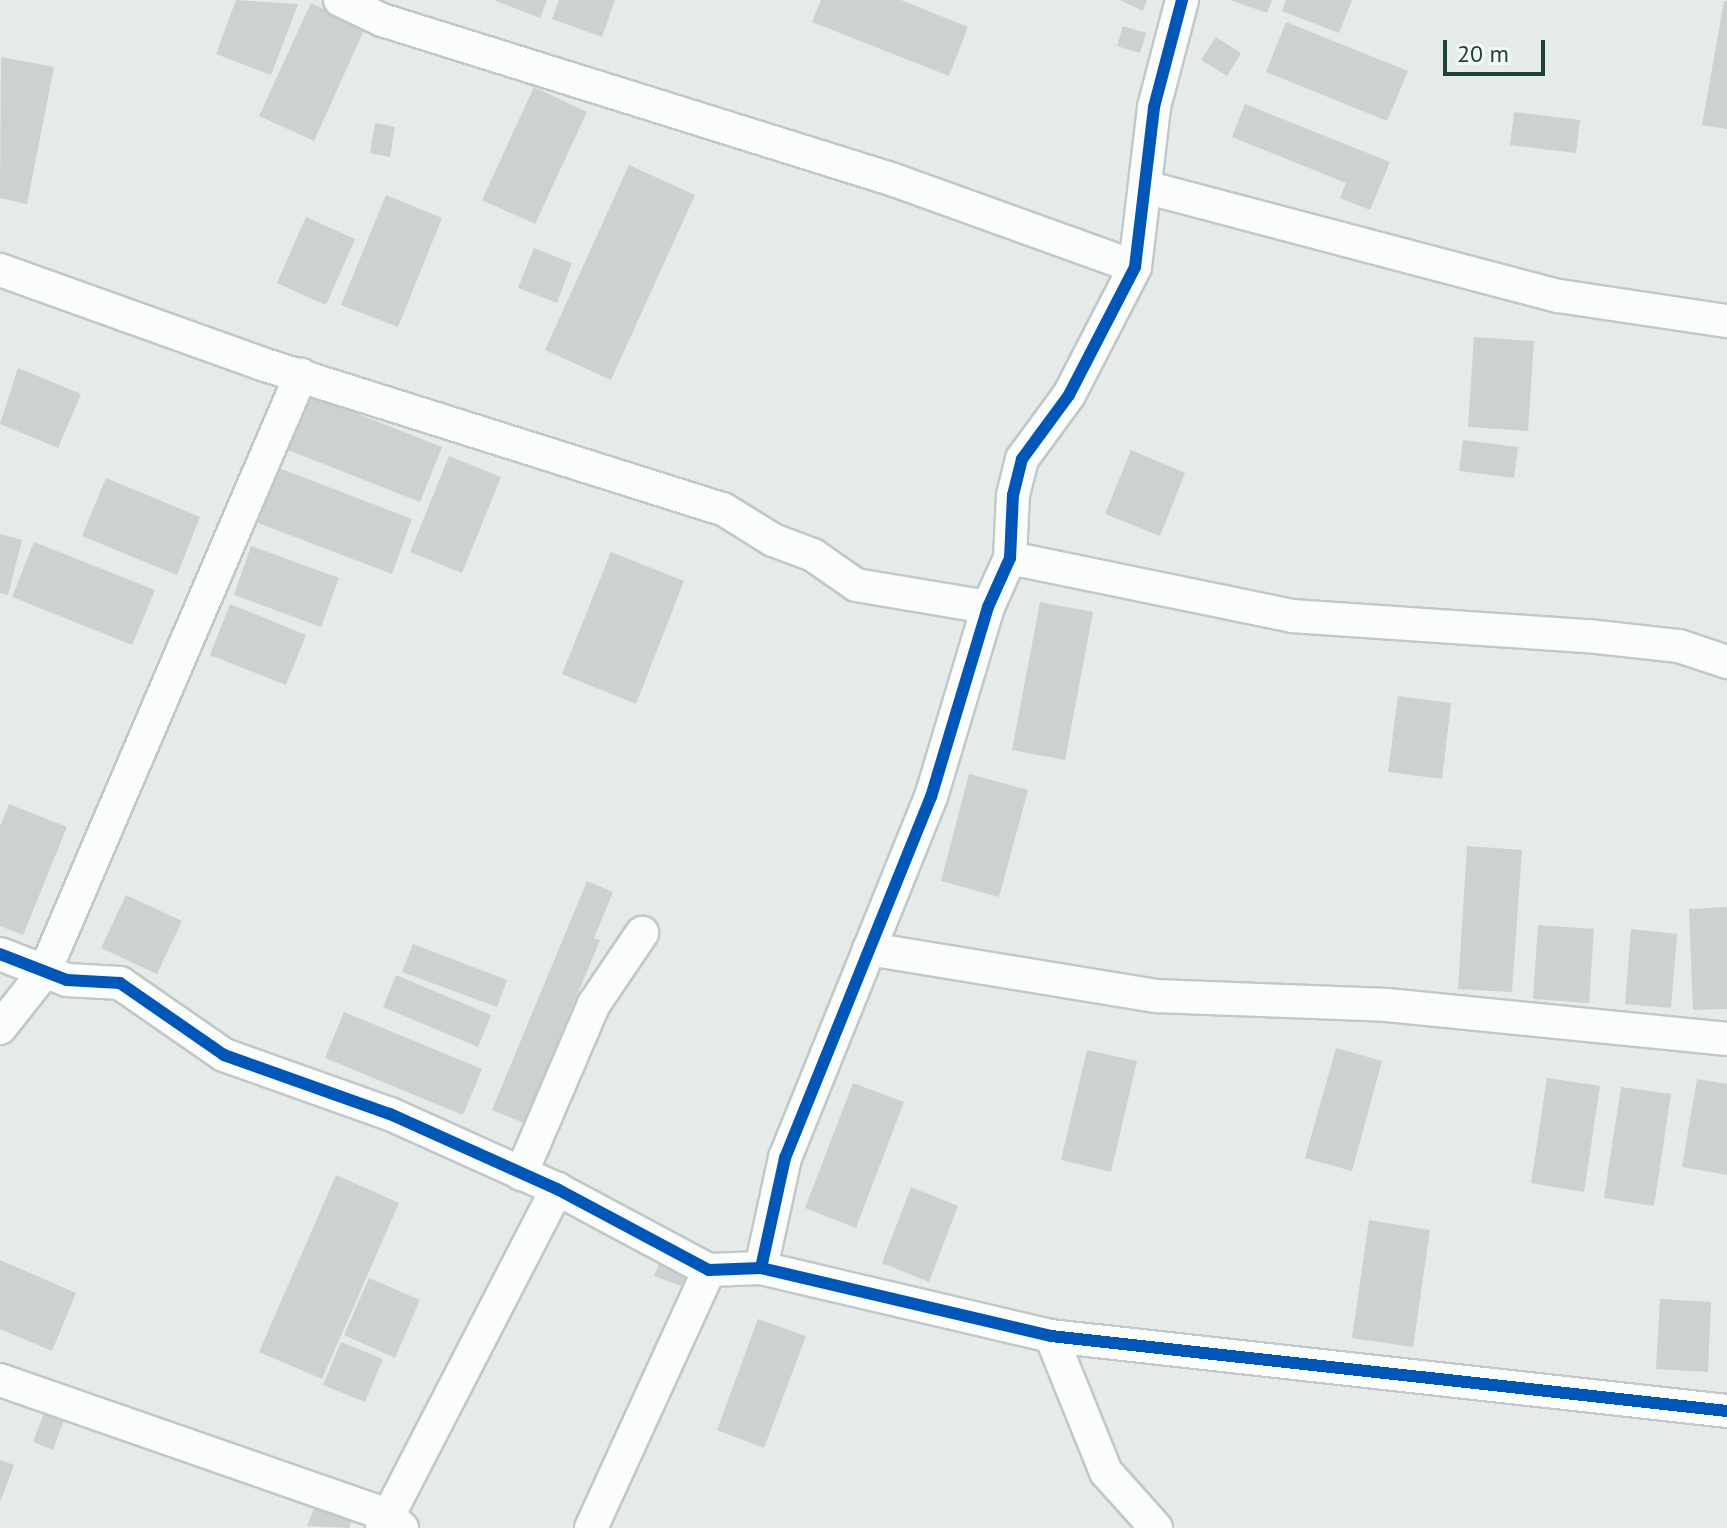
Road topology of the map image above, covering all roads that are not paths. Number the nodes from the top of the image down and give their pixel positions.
1 (340, 0) edge
2 (1182, 0) edge
3 (1145, 187) junction
4 (1135, 267) junction
5 (0, 270) edge
6 (1727, 321) edge
7 (301, 375) junction
8 (1010, 558) junction
9 (988, 607) junction
10 (1727, 662) edge
11 (642, 933) dead end
12 (869, 949) junction
13 (0, 954) edge
14 (45, 971) junction
15 (0, 1028) edge
16 (1727, 1039) edge
17 (521, 1174) junction
18 (557, 1189) junction
19 (761, 1268) junction
20 (709, 1270) junction
21 (1051, 1336) junction
22 (0, 1380) edge
23 (1727, 1411) edge
24 (390, 1524) edge
25 (591, 1528) edge
26 (1156, 1528) edge

1 - 4 street
2 - 3 street
3 - 4 street
3 - 6 street
4 - 8 street
5 - 7 street
7 - 9 street
7 - 14 street
8 - 9 street
8 - 10 street
9 - 12 street
11 - 17 street
12 - 16 street
12 - 19 street
13 - 14 street
14 - 15 street
14 - 17 street
17 - 18 street
18 - 20 street
18 - 24 street
19 - 20 street
19 - 21 street
20 - 25 street
21 - 23 street
21 - 26 street
22 - 24 street

